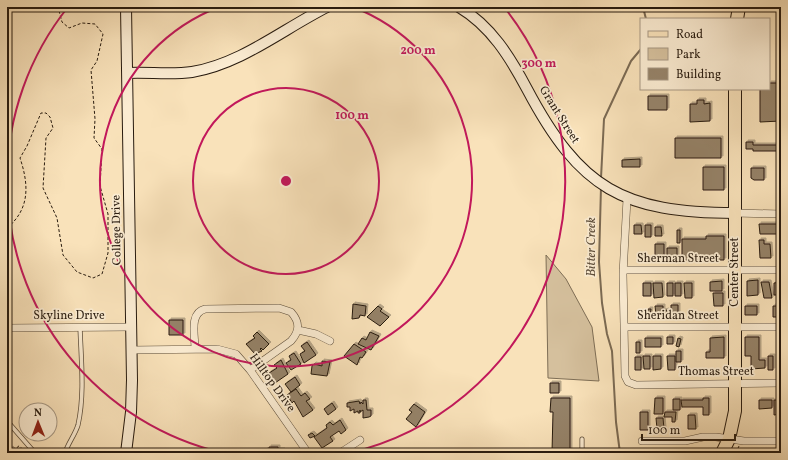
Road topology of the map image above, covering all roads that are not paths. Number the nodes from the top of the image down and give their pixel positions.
1 (126, 7) edge
2 (327, 7) edge
3 (459, 7) edge
4 (739, 7) edge
5 (737, 18) edge
6 (128, 73) junction
7 (735, 90) edge
8 (626, 198) junction
9 (735, 214) junction
10 (781, 214) edge
11 (624, 270) junction
12 (735, 270) junction
13 (781, 270) edge
14 (80, 326) junction
15 (132, 327) junction
16 (624, 327) junction
17 (735, 327) junction
18 (781, 327) edge
19 (7, 328) edge
20 (298, 330) junction
21 (330, 341) dead end
22 (195, 349) junction
23 (132, 350) junction
24 (250, 370) junction
25 (735, 383) junction
26 (781, 383) edge
27 (7, 421) edge
28 (582, 439) dead end
29 (729, 439) junction
30 (360, 440) dead end
31 (642, 441) dead end
32 (781, 441) edge
33 (32, 452) edge
34 (65, 453) edge
35 (126, 453) edge
36 (308, 453) edge
37 (340, 453) edge
38 (582, 453) edge
39 (722, 453) edge

1 - 6 main road, College Drive
2 - 6 main road
3 - 8 main road, Grant Street
4 - 5 main road
6 - 15 main road, College Drive
7 - 9 main road, Center Street
8 - 9 main road, Grant Street
8 - 11 street
9 - 10 street, Grant Street
9 - 12 main road, Center Street
11 - 12 street, Sherman Street
11 - 16 street
12 - 13 street, Sherman Street
12 - 17 main road, Center Street
14 - 15 street, Skyline Drive
14 - 19 street, Skyline Drive
14 - 34 lane
15 - 23 main road, College Drive
16 - 17 street, Sheridan Street
16 - 25 street, Thomas Street
17 - 18 street, Sheridan Street
17 - 25 main road, Center Street
20 - 21 street
20 - 22 street
20 - 24 street
22 - 23 street, Hilltop Drive
22 - 24 street, Hilltop Drive
23 - 35 main road, College Drive
24 - 36 street, Hilltop Drive
25 - 26 street, Thomas Street
25 - 29 main road, Center Street
27 - 33 lane
28 - 38 lane
29 - 31 street
29 - 32 street
29 - 39 main road, Center Street
30 - 37 street

